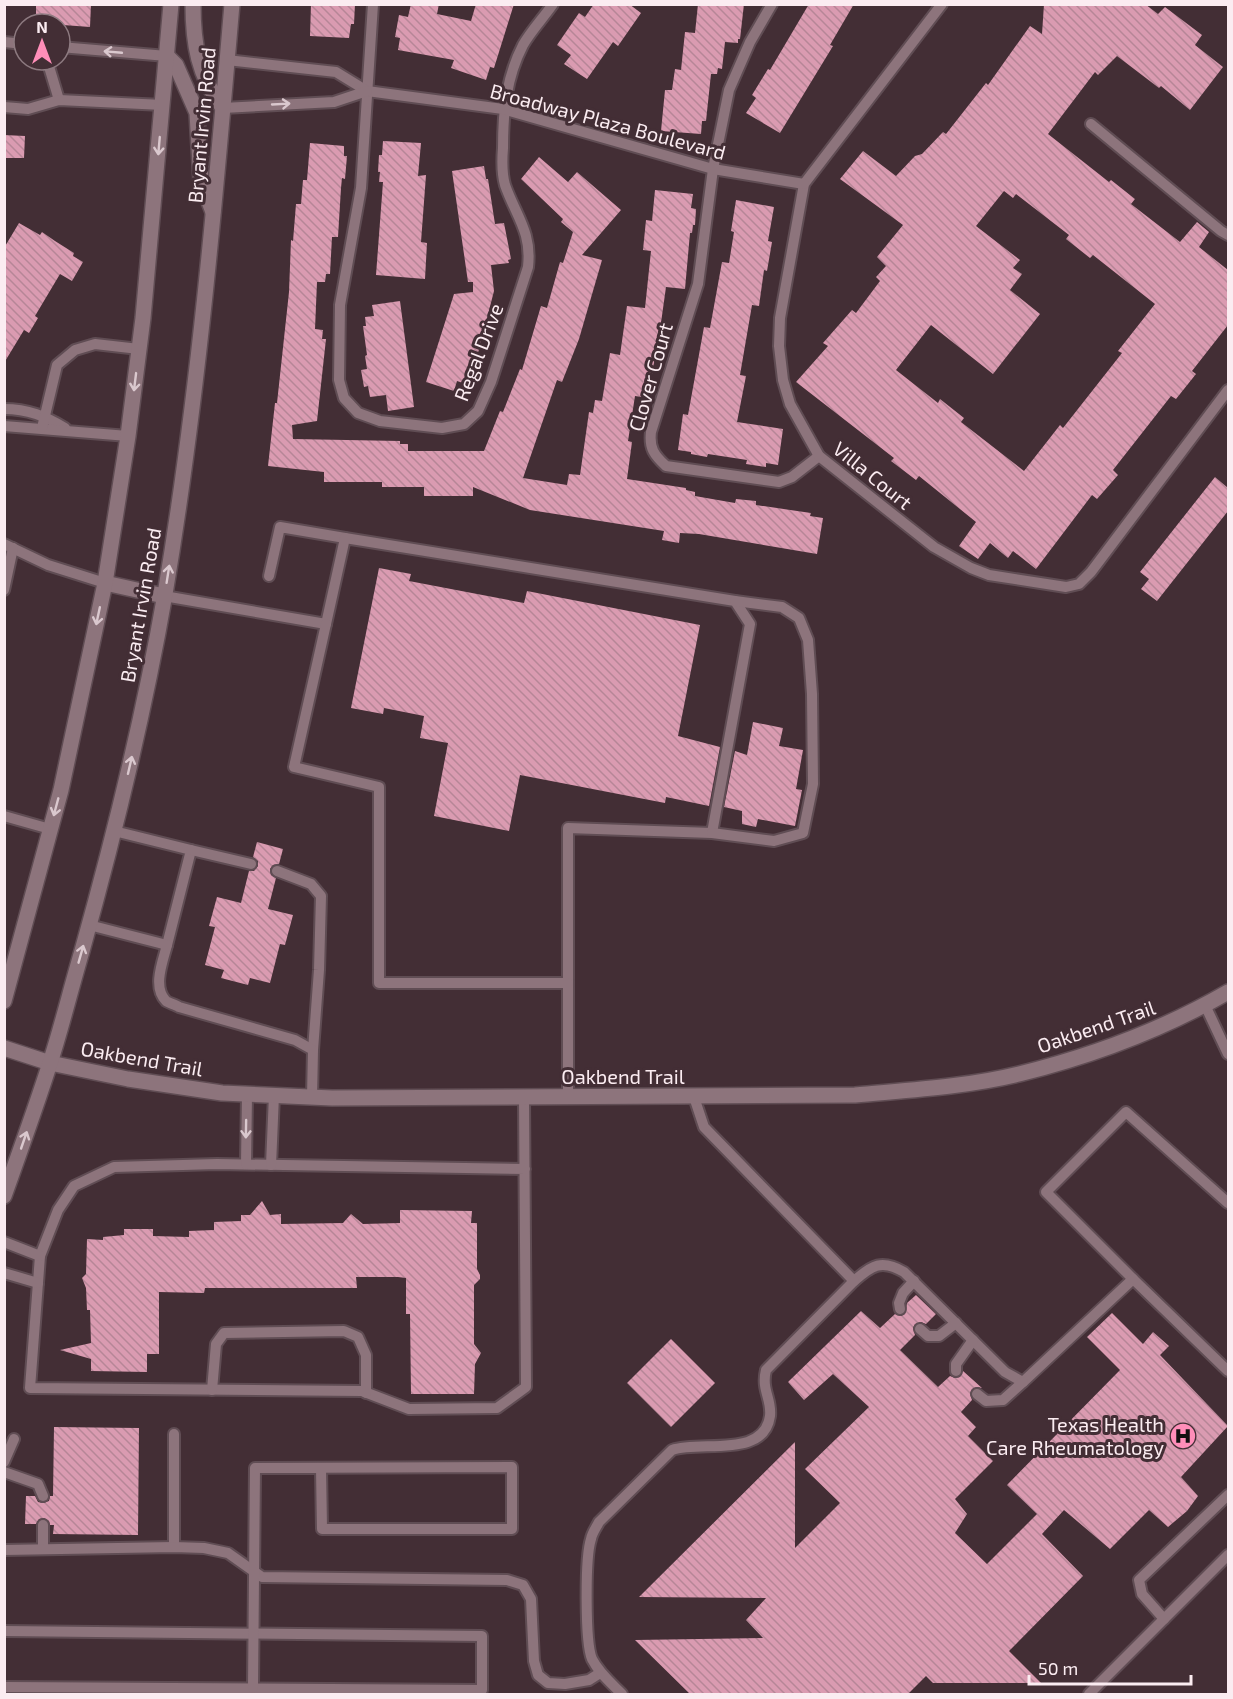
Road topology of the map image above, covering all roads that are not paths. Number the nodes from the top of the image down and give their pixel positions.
1 (171, 4) edge
2 (193, 4) edge
3 (232, 4) edge
4 (373, 4) edge
5 (553, 4) edge
6 (772, 4) edge
7 (942, 4) edge
8 (72, 48) edge
9 (167, 56) junction
10 (227, 60) junction
11 (51, 72) edge
12 (367, 91) junction
13 (59, 100) junction
14 (163, 105) junction
15 (4, 107) edge
16 (223, 108) junction
17 (503, 109) junction
18 (1091, 124) dead end
19 (713, 168) junction
20 (804, 184) junction
21 (214, 214) junction
22 (1228, 235) edge
23 (139, 350) junction
24 (1228, 390) edge
25 (4, 409) edge
26 (44, 416) junction
27 (4, 426) edge
28 (42, 428) junction
29 (68, 430) junction
30 (128, 436) junction
31 (819, 456) junction
32 (345, 538) junction
33 (9, 546) edge
34 (269, 576) dead end
35 (105, 584) junction
36 (4, 590) edge
37 (164, 596) junction
38 (735, 601) junction
39 (326, 624) junction
40 (4, 816) edge
41 (50, 829) junction
42 (114, 831) junction
43 (712, 833) junction
44 (191, 850) junction
45 (251, 864) dead end
46 (278, 871) dead end
47 (89, 925) junction
48 (167, 945) junction
49 (568, 983) junction
50 (1228, 992) edge
51 (4, 1001) edge
52 (1205, 1005) junction
53 (4, 1048) edge
54 (313, 1050) junction
55 (1228, 1054) edge
56 (50, 1063) junction
57 (247, 1094) junction
58 (274, 1095) junction
59 (312, 1097) junction
60 (524, 1097) junction
61 (568, 1097) junction
62 (694, 1097) junction
63 (246, 1164) junction
64 (271, 1165) junction
65 (525, 1169) junction
66 (4, 1196) edge
67 (1228, 1203) edge
68 (4, 1242) edge
69 (40, 1256) junction
70 (4, 1273) edge
71 (1133, 1279) junction
72 (854, 1281) junction
73 (914, 1281) junction
74 (38, 1283) junction
75 (900, 1309) dead end
76 (956, 1323) junction
77 (920, 1329) dead end
78 (973, 1340) junction
79 (956, 1371) dead end
80 (1228, 1371) edge
81 (1023, 1382) junction
82 (212, 1390) junction
83 (366, 1393) junction
84 (977, 1394) dead end
85 (174, 1434) dead end
86 (14, 1439) dead end
87 (4, 1462) edge
88 (321, 1468) junction
89 (4, 1472) edge
90 (1228, 1495) edge
91 (43, 1496) dead end
92 (44, 1525) dead end
93 (174, 1547) junction
94 (43, 1549) junction
95 (4, 1550) edge
96 (1228, 1555) edge
97 (253, 1570) junction
98 (1164, 1619) junction
99 (4, 1630) edge
100 (253, 1633) junction
101 (600, 1673) junction
102 (4, 1687) edge
103 (253, 1688) junction
104 (622, 1695) edge
105 (1089, 1695) edge

1 - 9 main road, Bryant Irvin Road
2 - 16 main road
3 - 10 main road, Bryant Irvin Road
4 - 12 lane, Regal Drive
5 - 17 lane, Regal Drive
6 - 19 lane
7 - 20 lane, Villa Court
9 -> 8 lane
9 - 14 main road, Bryant Irvin Road
9 - 21 main road
10 - 12 lane, Broadway Plaza Boulevard
10 - 16 main road, Bryant Irvin Road
11 - 13 lane
16 -> 12 lane, Broadway Plaza Boulevard
12 - 17 lane, Broadway Plaza Boulevard
12 - 17 lane, Regal Drive
13 - 14 lane
13 - 15 lane
14 -> 23 main road, Bryant Irvin Road
16 - 21 main road, Bryant Irvin Road
17 - 19 lane, Broadway Plaza Boulevard
18 - 22 lane
19 - 20 lane, Broadway Plaza Boulevard
19 - 31 lane, Clover Court
20 - 31 lane, Villa Court
37 -> 21 main road, Bryant Irvin Road
23 - 26 lane
23 -> 30 main road, Bryant Irvin Road
24 - 31 lane, Villa Court
25 - 26 lane
26 - 28 lane
26 - 29 lane
27 - 28 lane
28 - 29 lane
29 - 30 lane
30 - 35 main road, Bryant Irvin Road
32 - 34 lane
32 - 38 lane
32 - 39 lane
33 - 35 lane
33 - 36 lane
35 - 37 main road
35 -> 41 main road, Bryant Irvin Road
37 - 39 lane
42 -> 37 main road, Bryant Irvin Road
38 - 43 lane
38 - 43 lane
39 - 49 lane
40 - 41 lane
41 - 51 main road, Bryant Irvin Road
42 - 44 lane
42 - 47 main road, Bryant Irvin Road
43 - 49 lane
44 - 45 lane
44 - 48 lane
46 - 54 lane
47 - 48 lane
56 -> 47 main road, Bryant Irvin Road
48 - 54 lane
49 - 61 lane
50 - 52 main road, Oakbend Trail
52 - 55 lane
52 - 62 main road, Oakbend Trail
53 - 56 main road, Oakbend Trail
54 - 59 lane
56 - 57 main road, Oakbend Trail
66 -> 56 main road, Bryant Irvin Road
57 - 58 main road, Oakbend Trail
57 -> 63 lane
58 - 59 main road, Oakbend Trail
58 - 64 lane
59 - 60 main road, Oakbend Trail
60 - 61 main road, Oakbend Trail
60 - 65 lane
61 - 62 main road, Oakbend Trail
62 - 72 lane
63 - 64 lane
63 - 69 lane
64 - 65 lane
65 - 83 lane
67 - 71 lane
68 - 69 lane
69 - 74 lane
70 - 74 lane
71 - 80 lane
71 - 81 lane
72 - 73 lane
72 - 101 lane
73 - 75 lane
73 - 76 lane
74 - 82 lane
76 - 77 lane
76 - 78 lane
78 - 79 lane
78 - 81 lane
81 - 84 lane
82 - 83 lane
82 - 83 lane
85 - 93 lane
86 - 87 lane
88 - 88 lane
88 - 97 lane
89 - 91 lane
90 - 98 lane
92 - 94 lane
93 - 94 lane
93 - 97 lane
94 - 95 lane
96 - 98 lane
97 - 100 lane
97 - 101 lane
98 - 105 lane
99 - 100 lane
100 - 103 lane
100 - 103 lane
101 - 104 lane
102 - 103 lane

